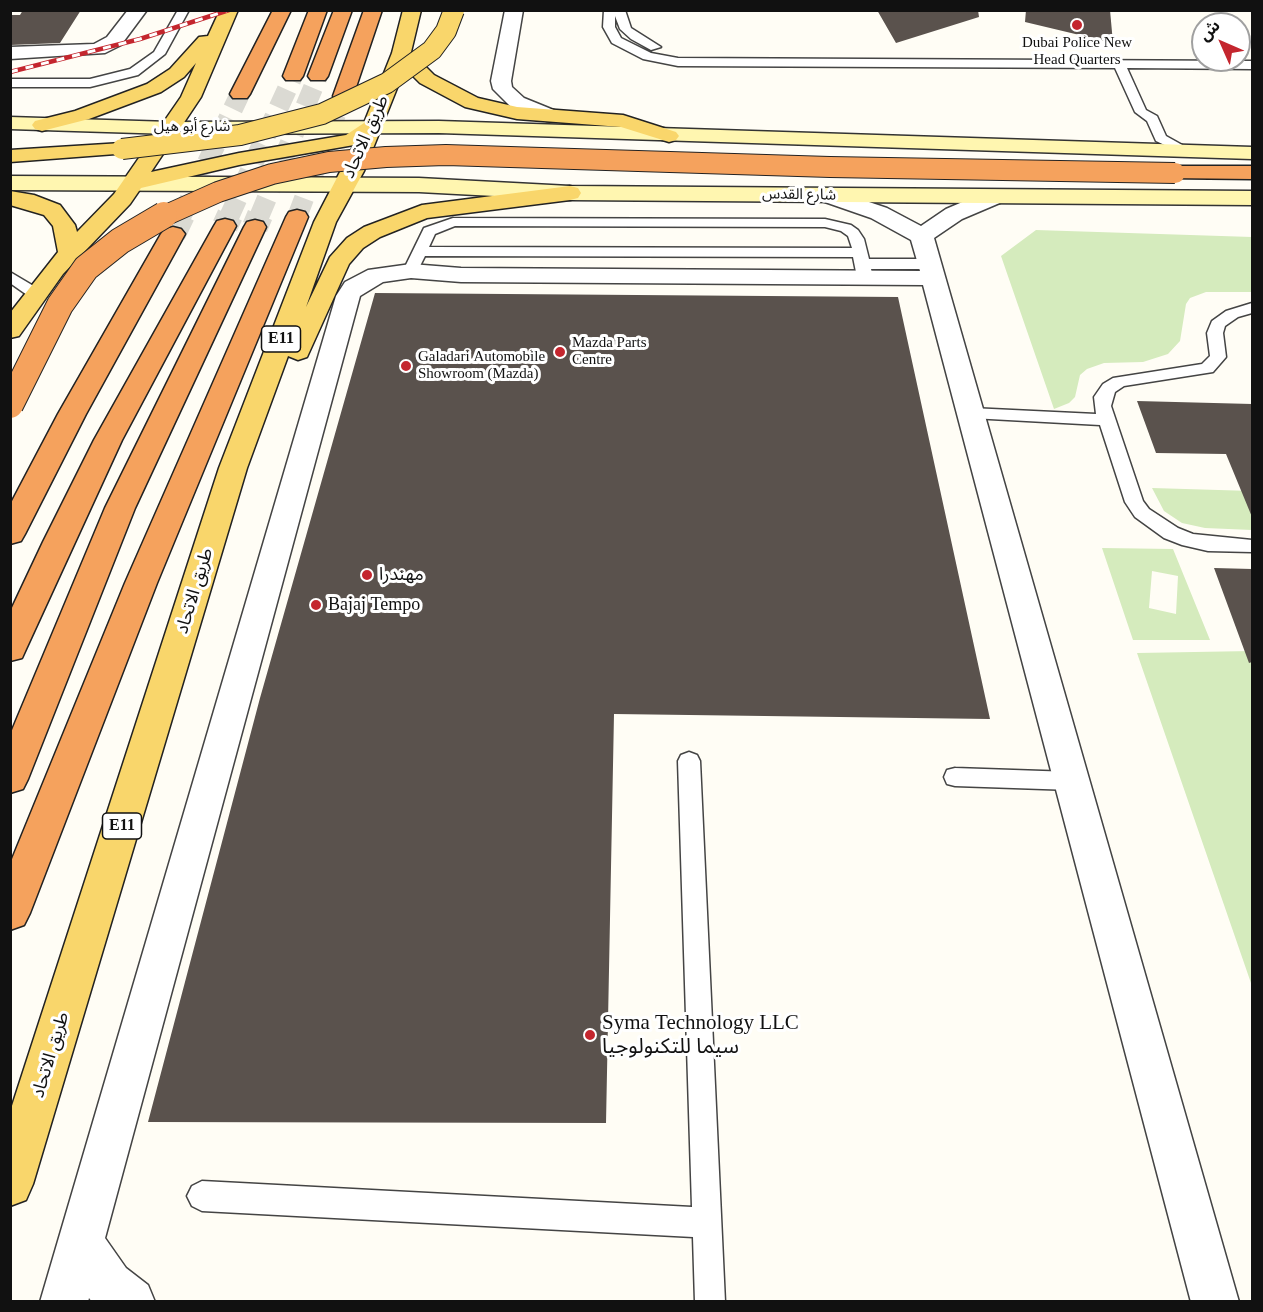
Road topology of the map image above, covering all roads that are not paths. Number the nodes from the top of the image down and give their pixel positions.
1 (138, 10) edge
2 (184, 10) edge
3 (228, 10) edge
4 (282, 10) edge
5 (318, 10) edge
6 (343, 10) edge
7 (373, 10) edge
8 (412, 10) edge
9 (454, 10) edge
10 (514, 10) edge
11 (610, 10) edge
12 (619, 10) edge
13 (10, 53) edge
14 (401, 53) junction
15 (735, 61) junction
16 (1120, 65) junction
17 (1252, 66) edge
18 (293, 76) tunnel mouth
19 (318, 76) tunnel mouth
20 (10, 83) edge
21 (240, 94) tunnel mouth
22 (343, 96) tunnel mouth
23 (1141, 112) junction
24 (554, 117) junction
25 (10, 123) edge
26 (42, 125) junction
27 (373, 126) junction
28 (171, 128) junction
29 (669, 136) junction
30 (10, 144) edge
31 (123, 149) junction
32 (1132, 150) junction
33 (1186, 152) junction
34 (270, 153) junction
35 (1252, 153) edge
36 (10, 156) edge
37 (1252, 173) edge
38 (10, 183) edge
39 (133, 183) junction
40 (345, 185) junction
41 (443, 185) junction
42 (570, 193) junction
43 (830, 196) junction
44 (994, 197) junction
45 (10, 198) edge
46 (1252, 198) edge
47 (297, 217) tunnel mouth
48 (225, 226) tunnel mouth
49 (255, 227) tunnel mouth
50 (173, 234) tunnel mouth
51 (70, 252) junction
52 (929, 259) junction
53 (416, 261) junction
54 (862, 265) junction
55 (10, 276) edge
56 (36, 294) junction
57 (1252, 308) edge
58 (10, 331) edge
59 (10, 405) edge
60 (971, 413) junction
61 (1106, 420) junction
62 (233, 468) junction
63 (10, 534) edge
64 (1252, 546) edge
65 (10, 649) edge
66 (689, 760) dead end
67 (955, 777) dead end
68 (10, 779) edge
69 (1072, 781) junction
70 (10, 913) edge
71 (10, 1184) edge
72 (202, 1196) dead end
73 (707, 1223) junction
74 (82, 1238) junction
75 (64, 1302) edge
76 (131, 1302) edge
77 (710, 1302) edge
78 (1215, 1302) edge

1 - 13 street
2 - 20 lane
3 - 26 main road
3 - 28 main road
4 - 21 highway
5 - 18 highway
6 - 19 highway
7 - 22 highway
8 - 14 main road, طريق الاتحاد / E11
9 - 31 main road, bridge
10 - 24 street
11 - 15 lane
12 - 15 lane
14 - 24 main road
14 - 27 main road, طريق الاتحاد / E11
15 - 16 lane
16 - 17 lane
16 - 23 lane
23 - 32 lane
23 - 33 lane
24 - 29 main road
25 - 26 main road, شارع أبو هيل
26 - 28 main road, شارع أبو هيل
27 - 28 main road, شارع أبو هيل
27 - 29 main road
27 - 34 main road
27 - 40 main road, طريق الاتحاد / E11
28 - 34 main road
28 - 39 main road
29 - 32 main road
29 - 41 main road
30 - 31 main road
31 - 36 main road
32 - 33 main road
33 - 35 main road
34 - 39 main road
34 - 40 main road
37 - 59 highway, bridge
38 - 39 main road
39 - 40 main road
39 - 51 main road
40 - 41 main road, شارع القدس
40 - 62 main road, طريق الاتحاد / E11
41 - 42 main road, شارع القدس
42 - 43 main road, شارع القدس
42 - 62 main road
43 - 44 main road, شارع القدس
43 - 52 street
44 - 46 main road, شارع القدس
44 - 52 street
45 - 51 main road
47 - 70 highway
48 - 65 highway
49 - 68 highway
50 - 63 highway
51 - 56 main road
52 - 54 street
52 - 60 street
53 - 54 street
53 - 54 lane
53 - 74 street
55 - 56 lane
56 - 58 main road
57 - 61 lane
60 - 61 lane
60 - 69 street
61 - 64 lane
62 - 71 main road, طريق الاتحاد / E11
66 - 73 lane
67 - 69 lane
69 - 78 street
72 - 73 lane
73 - 77 lane
74 - 75 street
74 - 76 street

